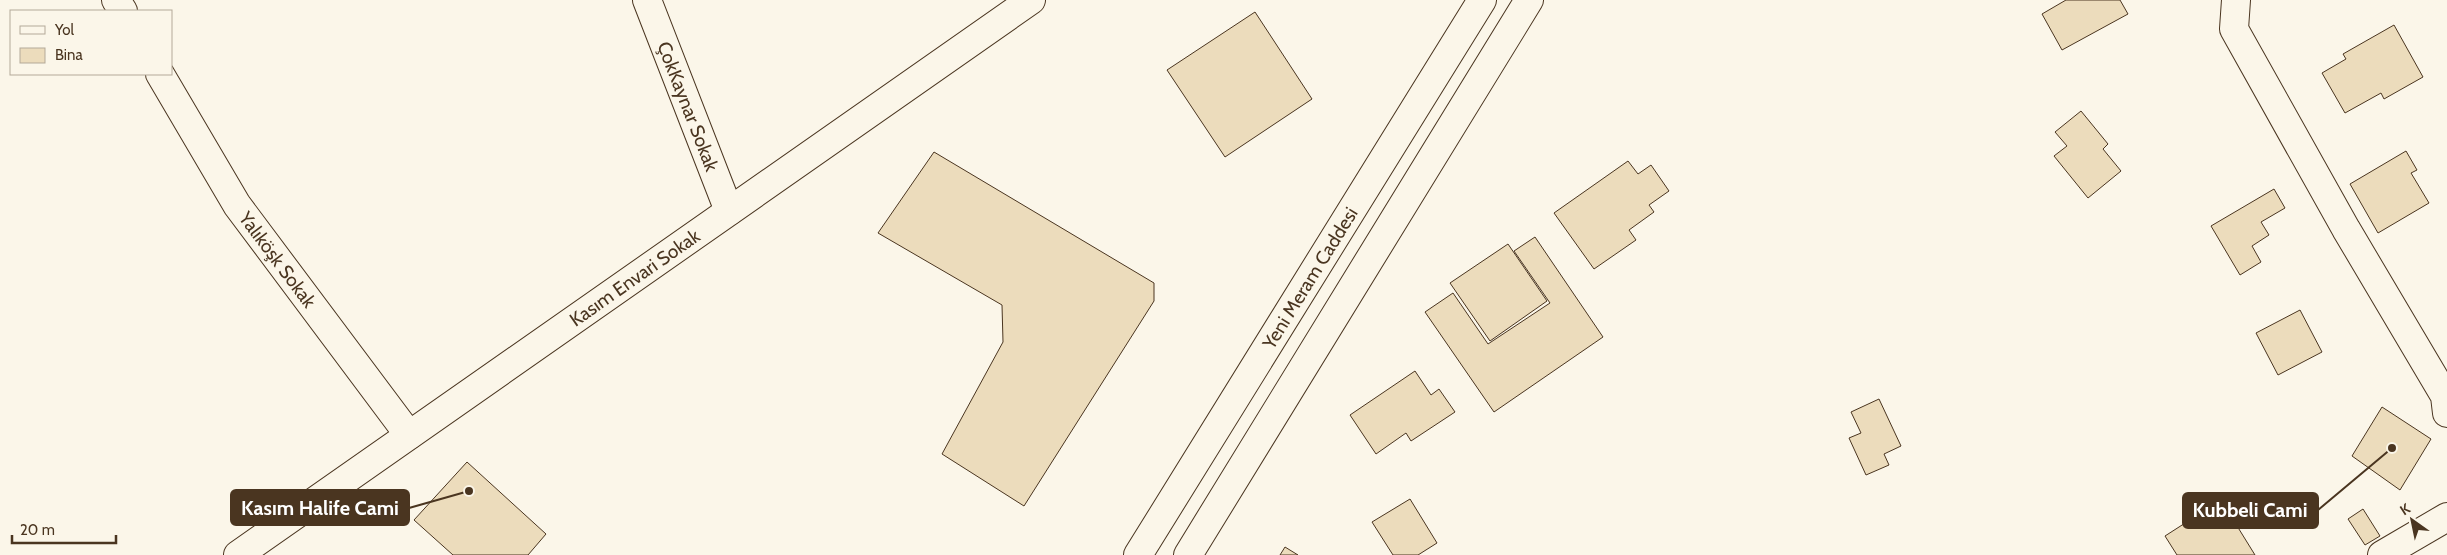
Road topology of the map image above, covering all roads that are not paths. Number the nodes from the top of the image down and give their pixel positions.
1 (647, 0) edge
2 (1030, 0) edge
3 (1482, 0) edge
4 (1529, 0) edge
5 (2236, 0) edge
6 (161, 75) edge
7 (729, 211) junction
8 (2447, 412) edge
9 (409, 435) junction
10 (2447, 517) edge
11 (238, 555) edge
12 (1138, 555) edge
13 (1188, 555) edge
14 (2382, 555) edge

1 - 7 street, ÇokKaynar Sokak
2 - 7 street, Kasım Envari Sokak
3 - 12 street, Yeni Meram Caddesi
4 - 13 street
5 - 8 street
6 - 9 street, Yalıköşk Sokak
7 - 9 street, Kasım Envari Sokak
9 - 11 street, Kasım Envari Sokak
10 - 14 street

